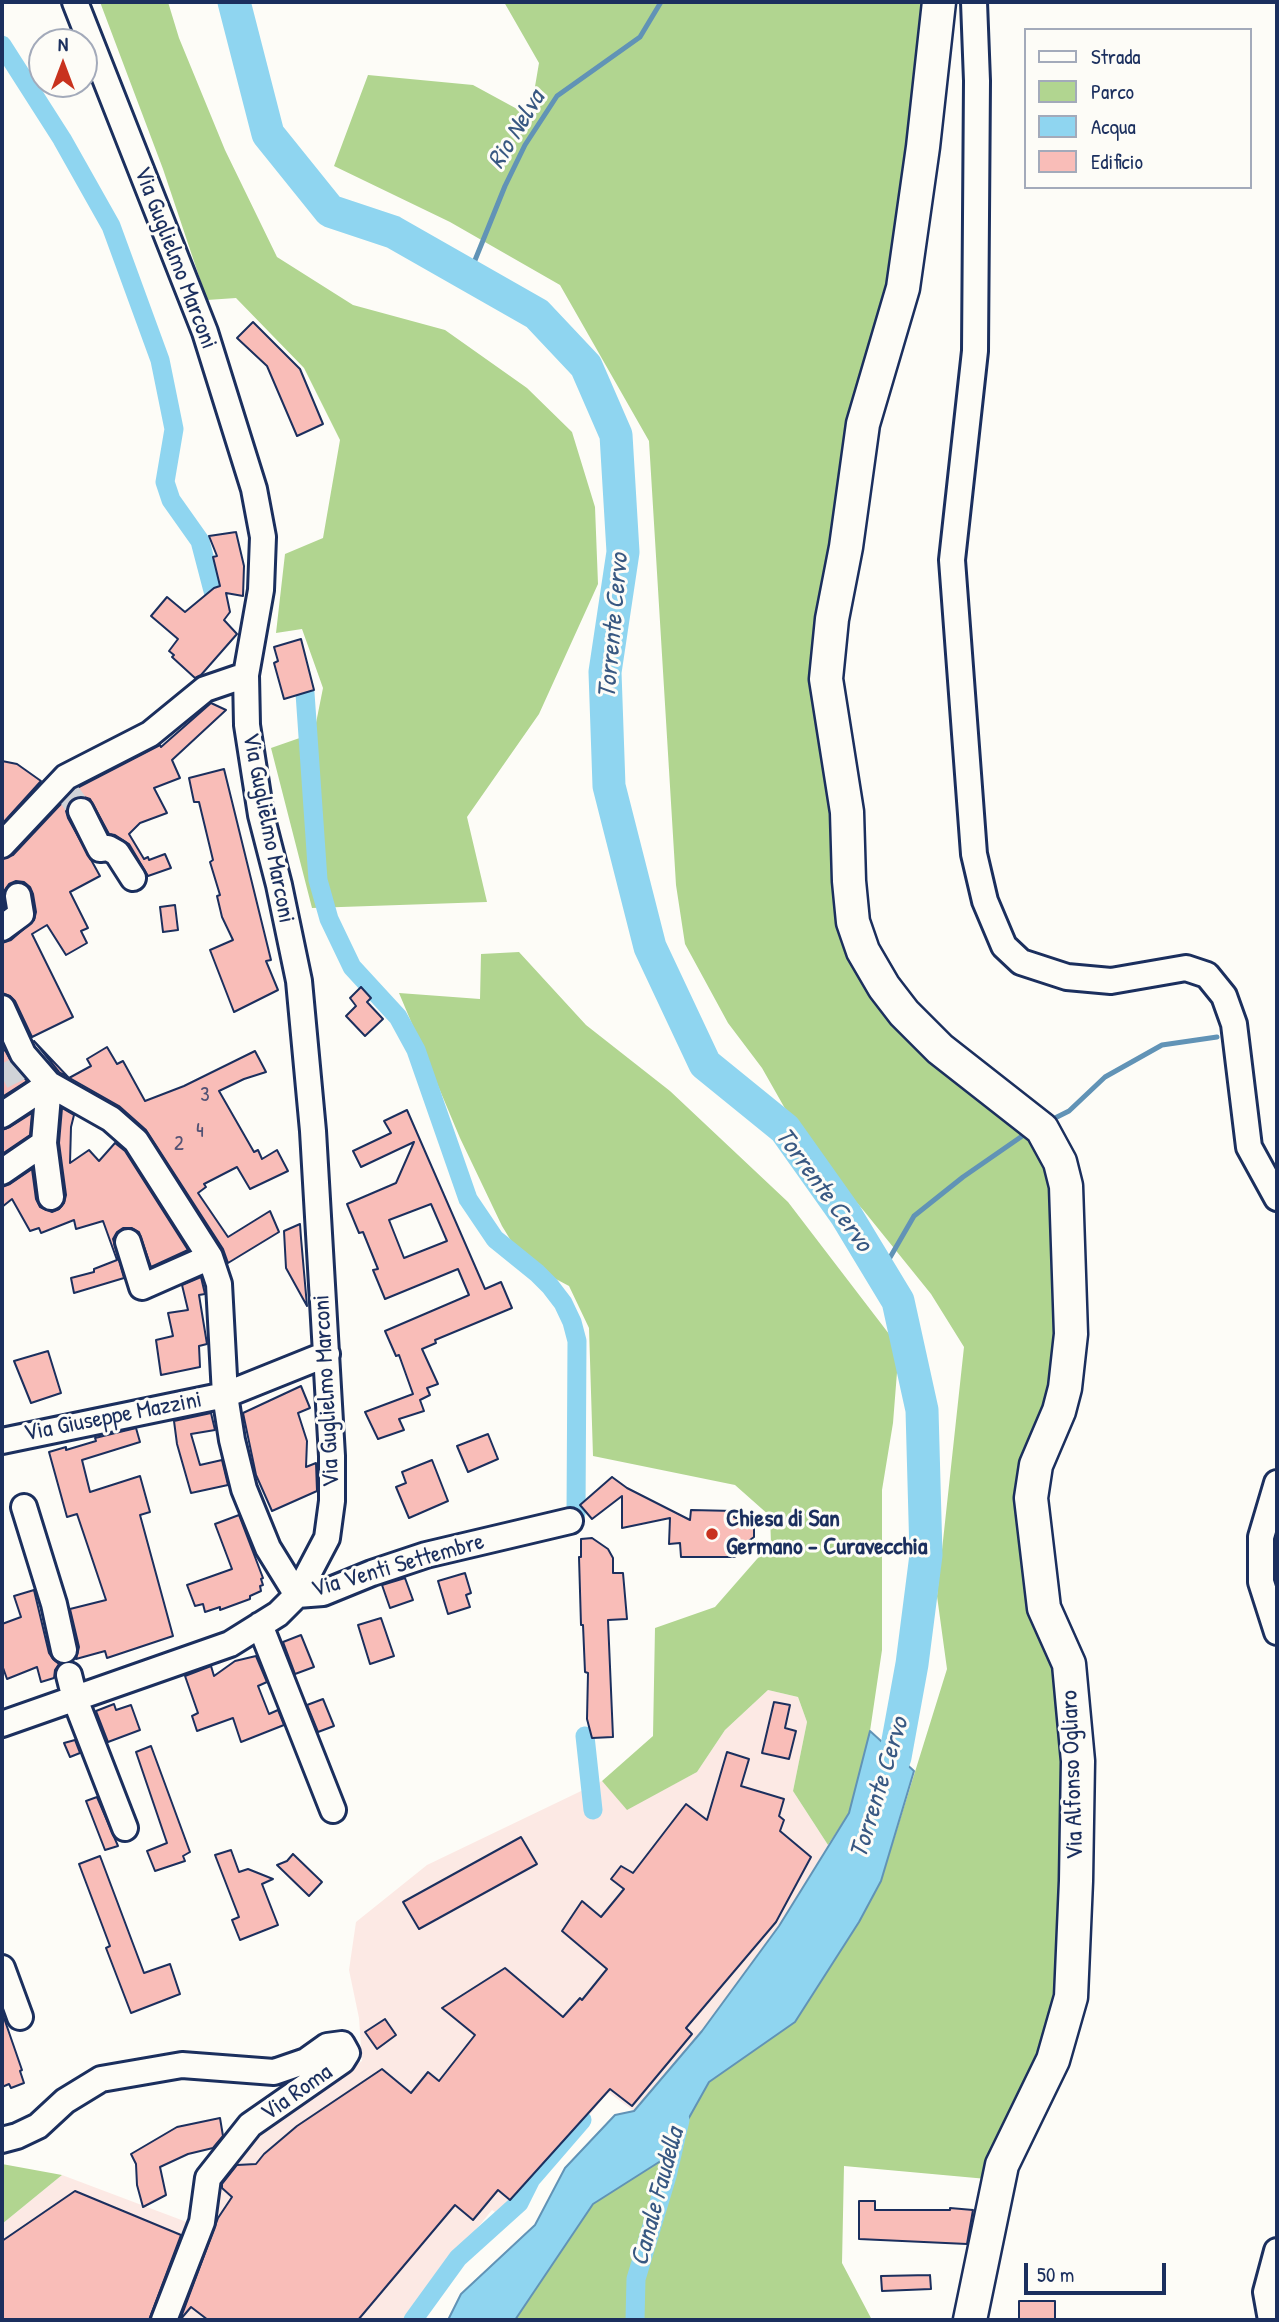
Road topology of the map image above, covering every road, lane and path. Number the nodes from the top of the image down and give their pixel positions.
1 (75, 2) edge
2 (939, 2) edge
3 (974, 2) edge
4 (246, 675) junction
5 (81, 811) tunnel mouth
6 (2, 845) edge
7 (133, 878) dead end
8 (18, 895) dead end
9 (2, 928) edge
10 (2, 1008) edge
11 (49, 1084) junction
12 (2, 1115) edge
13 (44, 1143) junction
14 (2, 1172) edge
15 (51, 1197) dead end
16 (1277, 1198) edge
17 (128, 1242) dead end
18 (211, 1257) junction
19 (327, 1354) junction
20 (225, 1395) junction
21 (2, 1441) edge
22 (1277, 1483) edge
23 (24, 1507) dead end
24 (570, 1521) dead end
25 (297, 1595) junction
26 (260, 1625) junction
27 (1277, 1632) edge
28 (64, 1650) dead end
29 (69, 1675) dead end
30 (75, 1699) junction
31 (2, 1722) edge
32 (333, 1810) dead end
33 (125, 1828) dead end
34 (2, 1968) edge
35 (20, 2017) dead end
36 (2, 2140) edge
37 (1277, 2251) edge
38 (164, 2320) edge
39 (970, 2320) edge
40 (1271, 2320) edge

1 - 4 street, Via Guglielmo Marconi
2 - 39 main road, Via Alfonso Ogliaro
3 - 16 street
4 - 6 street
4 - 19 street, Via Guglielmo Marconi
5 - 7 street
8 - 9 street
10 - 11 street, Via Giuseppe Mazzini
11 - 12 street
11 - 13 street
11 - 18 street, Via Giuseppe Mazzini
13 - 14 street
13 - 15 street
17 - 18 street
18 - 20 street, Via Giuseppe Mazzini
19 - 20 street, Via Giuseppe Mazzini
19 - 25 street, Via Guglielmo Marconi
20 - 21 street, Via Giuseppe Mazzini
20 - 25 street, Via Giuseppe Mazzini
22 - 27 street
23 - 28 street
24 - 25 street, Via Venti Settembre
25 - 26 street, Via Venti Settembre
26 - 30 street, Via Venti Settembre
26 - 32 street
29 - 30 street
30 - 31 street, Via Venti Settembre
30 - 33 street
34 - 35 street
36 - 38 street, Via Roma
37 - 40 street

